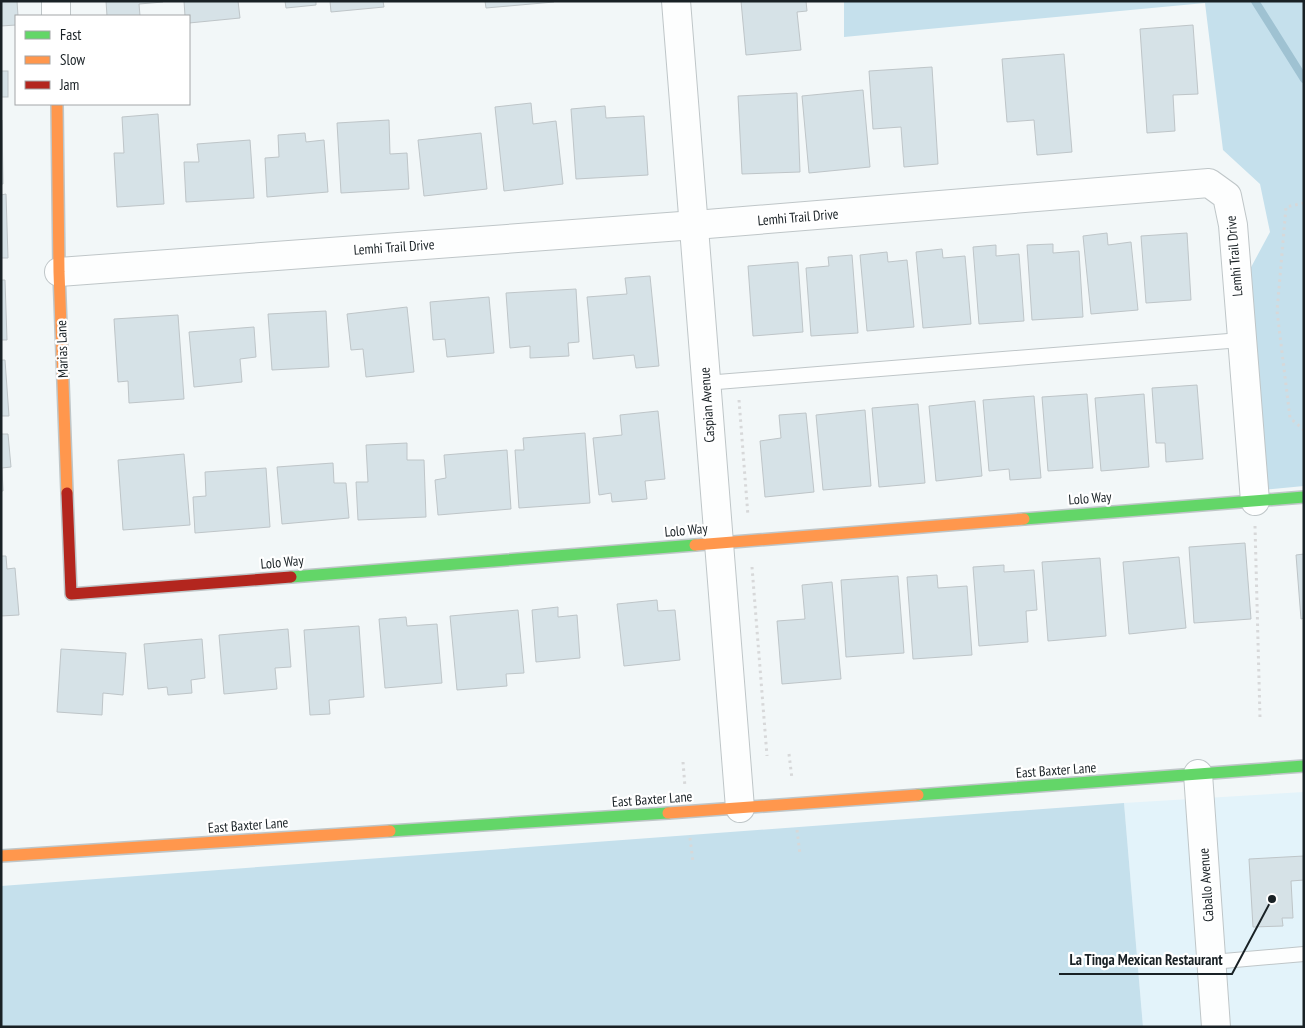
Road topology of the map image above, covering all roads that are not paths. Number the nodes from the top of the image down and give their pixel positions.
1 (56, 1) edge
2 (676, 1) edge
3 (56, 15) edge
4 (57, 105) edge
5 (695, 225) junction
6 (59, 272) junction
7 (1241, 340) junction
8 (705, 383) junction
9 (1304, 497) edge
10 (1255, 501) junction
11 (718, 543) junction
12 (71, 594) joint
13 (1304, 766) edge
14 (1198, 774) junction
15 (740, 808) junction
16 (1, 856) edge
17 (1304, 954) edge
18 (1212, 962) junction
19 (1216, 1027) edge

1 - 3 street
2 - 5 street, Caspian Avenue
4 - 6 street, Marias Lane
5 - 6 street, Lemhi Trail Drive
5 - 7 street, Lemhi Trail Drive
5 - 8 street, Caspian Avenue
6 - 12 street, Marias Lane
7 - 8 lane
7 - 10 street, Lemhi Trail Drive
8 - 11 street, Caspian Avenue
9 - 10 street, Lolo Way
10 - 11 street, Lolo Way
11 - 12 street, Lolo Way
11 - 15 street, Caspian Avenue
13 - 14 street, East Baxter Lane
14 - 15 street, East Baxter Lane
14 - 18 street, Caballo Avenue
15 - 16 street, East Baxter Lane
17 - 18 lane
18 - 19 street, Caballo Avenue

